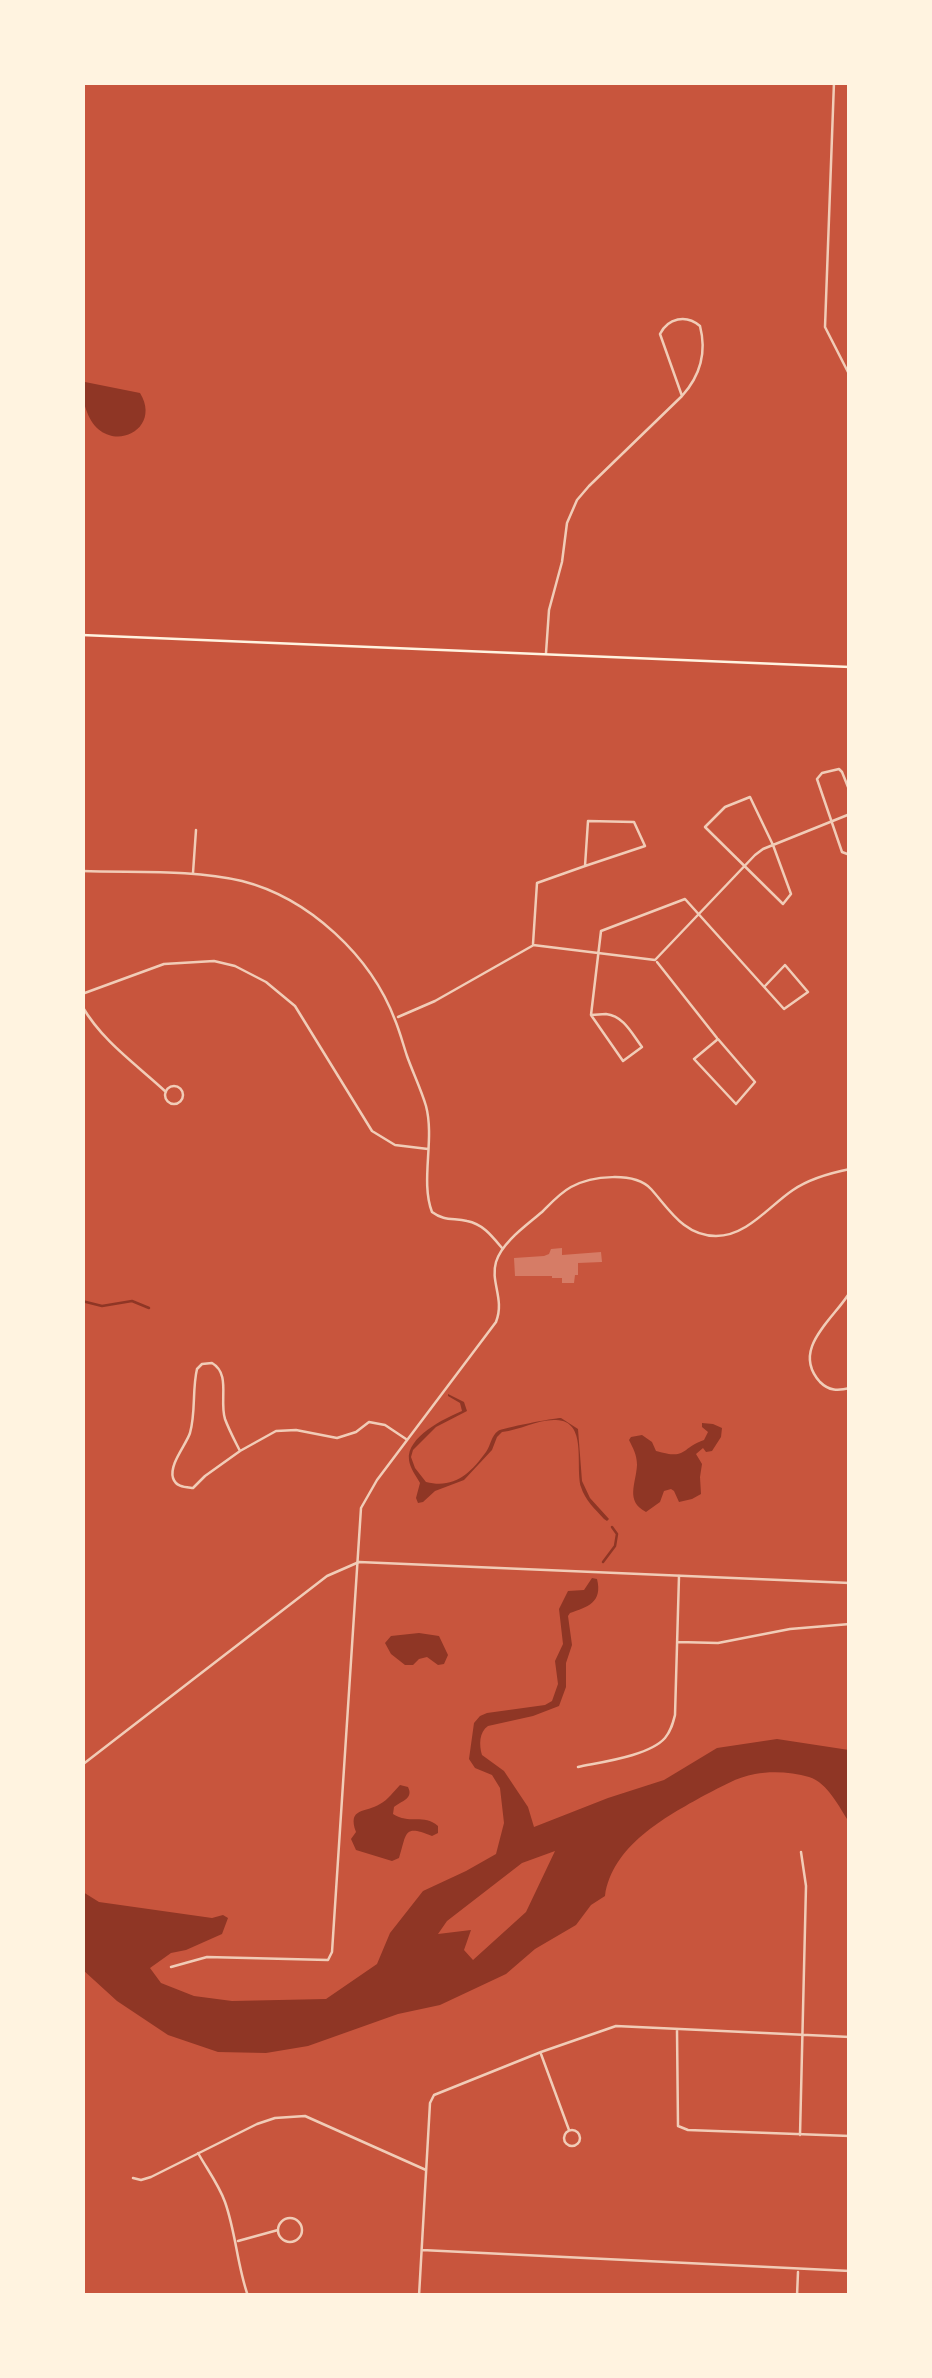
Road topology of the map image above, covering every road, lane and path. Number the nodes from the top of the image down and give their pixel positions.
1 (834, 82) edge
2 (850, 376) edge
3 (682, 396) junction
4 (82, 635) edge
5 (546, 654) junction
6 (850, 667) edge
7 (850, 792) edge
8 (850, 814) edge
9 (830, 822) junction
10 (196, 830) dead end
11 (774, 845) junction
12 (850, 855) edge
13 (585, 866) junction
14 (745, 866) junction
15 (82, 871) edge
16 (193, 874) junction
17 (698, 914) junction
18 (533, 945) junction
19 (600, 952) junction
20 (655, 960) junction
21 (764, 986) junction
22 (82, 994) edge
23 (82, 1006) edge
24 (590, 1015) junction
25 (395, 1018) junction
26 (718, 1039) junction
27 (166, 1092) dead end
28 (429, 1149) junction
29 (850, 1168) edge
30 (504, 1249) junction
31 (850, 1292) edge
32 (850, 1388) edge
33 (408, 1440) junction
34 (240, 1452) junction
35 (359, 1562) junction
36 (679, 1575) junction
37 (850, 1583) edge
38 (850, 1624) edge
39 (677, 1642) junction
40 (82, 1765) edge
41 (578, 1767) dead end
42 (801, 1852) dead end
43 (171, 1967) dead end
44 (677, 2029) junction
45 (803, 2033) junction
46 (850, 2036) edge
47 (540, 2052) junction
48 (570, 2130) dead end
49 (800, 2135) junction
50 (850, 2136) edge
51 (198, 2153) junction
52 (427, 2171) junction
53 (133, 2178) dead end
54 (278, 2230) junction
55 (236, 2241) junction
56 (421, 2250) junction
57 (798, 2269) junction
58 (850, 2271) edge
59 (248, 2296) edge
60 (419, 2296) edge
61 (797, 2296) edge

1 - 2 street
3 - 3 street
3 - 5 street
4 - 5 main road
5 - 6 main road
7 - 9 street
8 - 9 street
9 - 11 street
9 - 12 street
10 - 16 street
11 - 14 street
11 - 14 street
11 - 14 street
13 - 13 street
13 - 18 street
14 - 17 street
15 - 16 street
16 - 25 street
17 - 19 street
17 - 20 street
17 - 21 street
18 - 19 street
18 - 25 street
19 - 20 street
19 - 24 street
20 - 26 street
21 - 21 street
22 - 28 street
23 - 27 street
24 - 24 street
25 - 28 street
26 - 26 street
28 - 30 street
29 - 30 street
30 - 33 street
31 - 32 street
33 - 34 street
33 - 35 street
34 - 34 street
35 - 36 street
35 - 40 street
35 - 43 street
36 - 37 street
36 - 39 street
38 - 39 street
39 - 41 street
42 - 45 street
44 - 45 street
44 - 47 street
44 - 49 street
45 - 46 street
45 - 49 street
47 - 48 street
47 - 52 street
49 - 50 street
51 - 52 street
51 - 53 street
51 - 55 street
52 - 56 street
54 - 54 street
54 - 55 street
55 - 59 street
56 - 57 street
56 - 60 street
57 - 58 street
57 - 61 street

